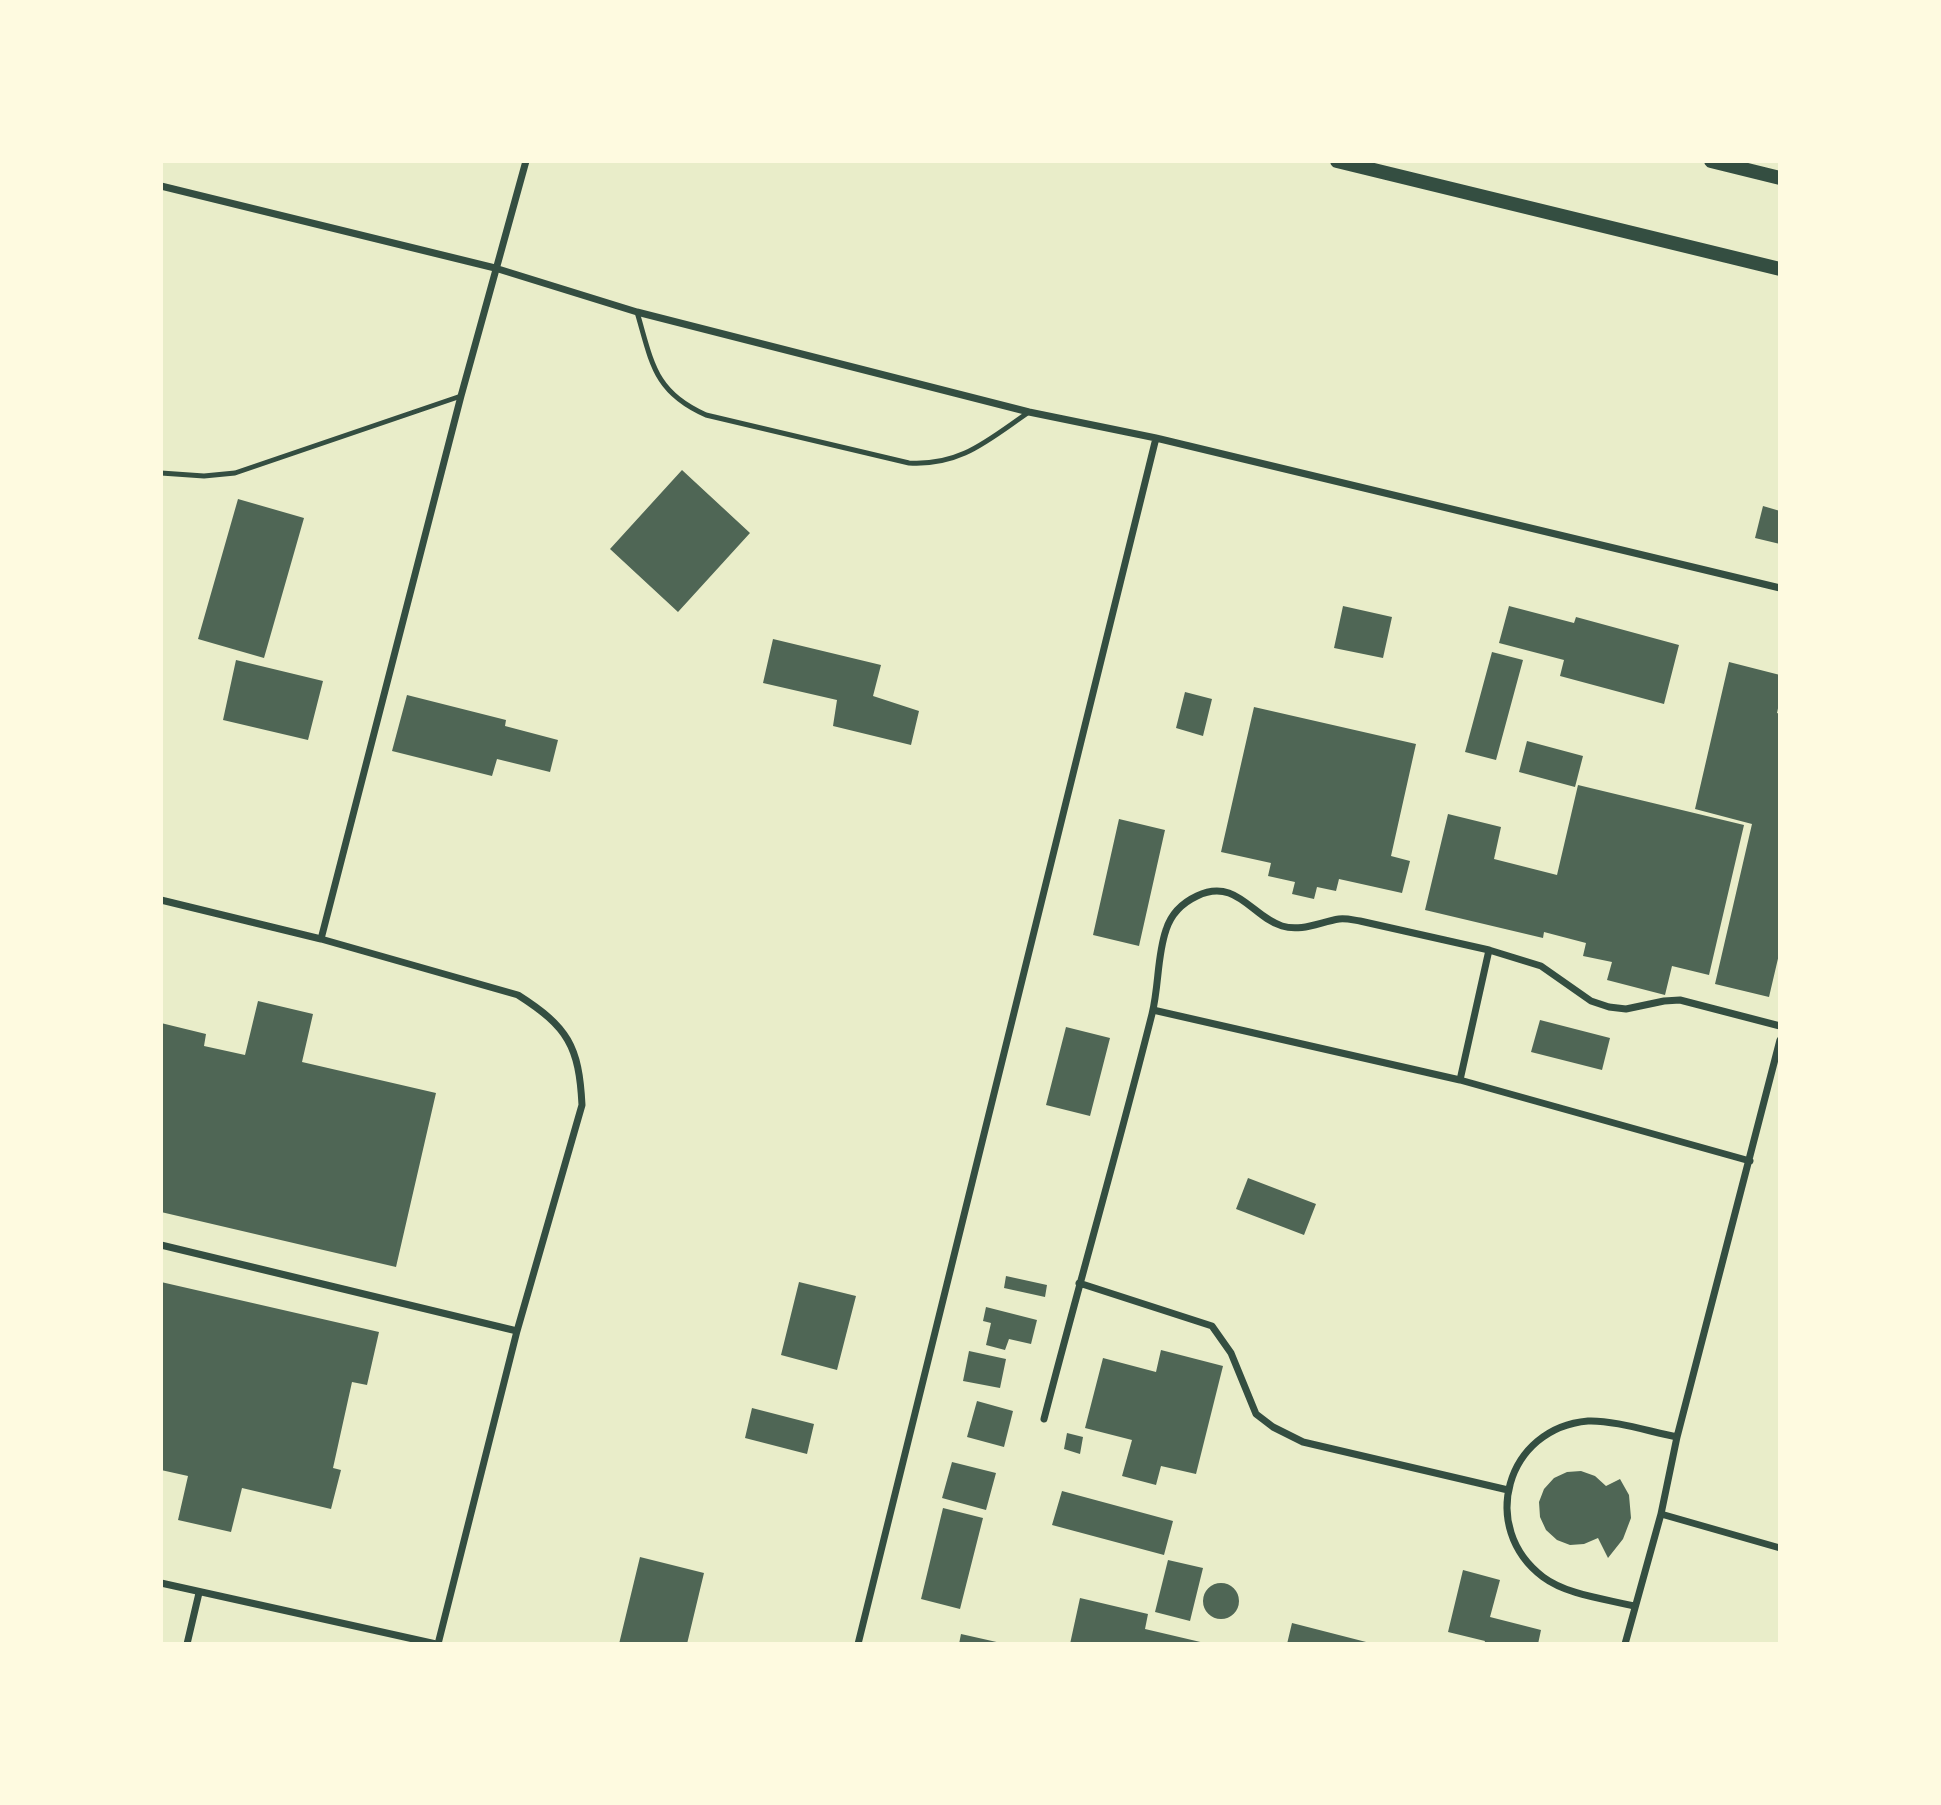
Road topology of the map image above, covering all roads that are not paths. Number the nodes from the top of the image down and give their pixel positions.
1 (526, 161) edge
2 (1337, 161) edge
3 (1711, 161) edge
4 (1780, 178) edge
5 (161, 186) edge
6 (495, 268) junction
7 (1780, 269) edge
8 (637, 312) junction
9 (461, 396) junction
10 (1029, 412) junction
11 (1156, 438) junction
12 (161, 473) edge
13 (1780, 588) edge
14 (161, 900) edge
15 (321, 939) junction
16 (1489, 950) junction
17 (1153, 1010) junction
18 (1780, 1026) edge
19 (1780, 1040) edge
20 (1460, 1080) junction
21 (1750, 1161) junction
22 (161, 1245) edge
23 (1079, 1283) junction
24 (517, 1331) junction
25 (1044, 1419) dead end
26 (1677, 1437) junction
27 (1508, 1490) junction
28 (1661, 1514) junction
29 (1780, 1548) edge
30 (161, 1583) edge
31 (199, 1593) junction
32 (1634, 1606) junction
33 (187, 1644) edge
34 (437, 1644) edge
35 (858, 1644) edge
36 (1625, 1644) edge

1 - 6 street
2 - 7 main road
3 - 4 main road
5 - 6 street
6 - 8 street
6 - 9 street
8 - 10 street
8 - 10 lane
9 - 12 lane
9 - 15 street
10 - 11 street
11 - 13 street
11 - 35 street
14 - 15 street
15 - 24 street
16 - 17 street
16 - 18 street
16 - 20 street
17 - 20 street
17 - 23 street
19 - 21 street
20 - 21 street
21 - 26 street
22 - 24 street
23 - 25 street
23 - 27 street
24 - 34 street
26 - 27 street
26 - 28 street
27 - 32 street
28 - 29 street
28 - 32 street
30 - 31 street
31 - 33 street
31 - 34 street
32 - 36 street

